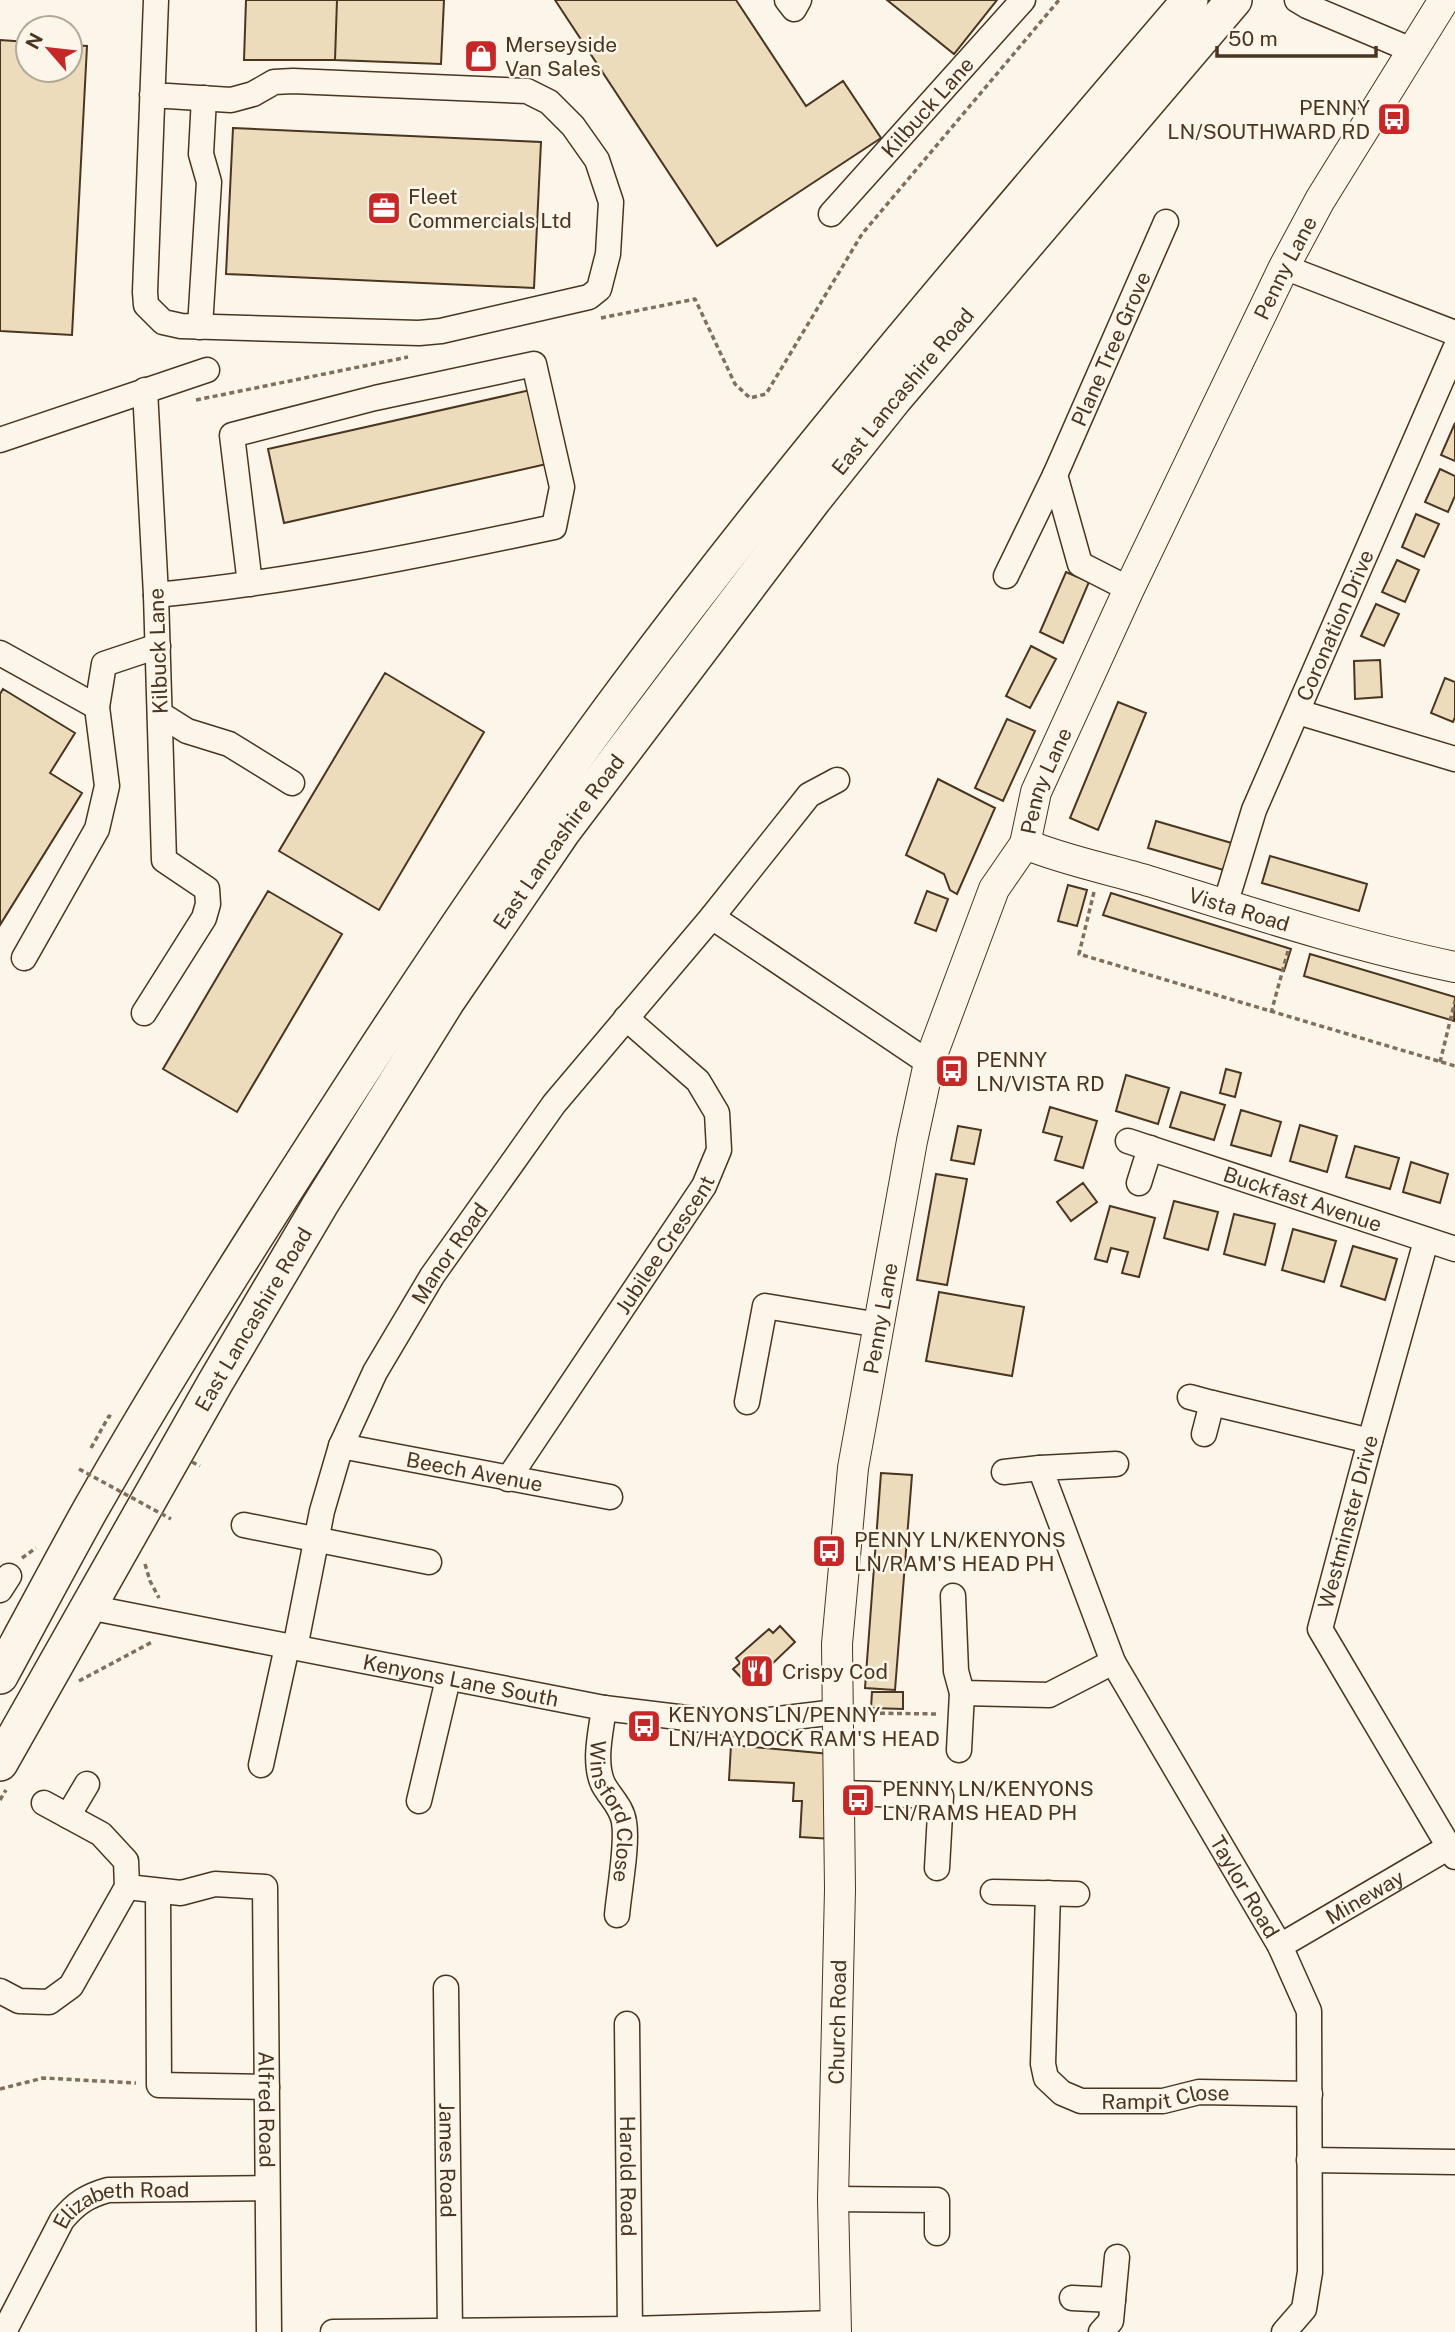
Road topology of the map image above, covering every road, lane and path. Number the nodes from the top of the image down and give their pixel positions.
1 (156, 0) edge
2 (787, 0) edge
3 (799, 0) edge
4 (1023, 0) edge
5 (1059, 0) edge
6 (1190, 0) edge
7 (1234, 0) edge
8 (1297, 0) edge
9 (1444, 0) edge
10 (1414, 51) junction
11 (152, 95) junction
12 (204, 98) junction
13 (831, 214) dead end
14 (1166, 222) dead end
15 (1284, 267) junction
16 (600, 318) dead end
17 (200, 327) junction
18 (1455, 333) edge
19 (1455, 349) edge
20 (411, 356) dead end
21 (207, 370) dead end
22 (145, 390) junction
23 (196, 400) dead end
24 (0, 440) edge
25 (1055, 475) junction
26 (1006, 576) dead end
27 (250, 584) junction
28 (1129, 589) junction
29 (156, 595) junction
30 (158, 646) junction
31 (0, 653) edge
32 (97, 707) junction
33 (1298, 712) junction
34 (160, 715) junction
35 (1455, 759) edge
36 (837, 780) dead end
37 (292, 783) dead end
38 (1025, 844) junction
39 (1100, 866) junction
40 (1225, 905) junction
41 (712, 917) junction
42 (1294, 925) junction
43 (24, 958) dead end
44 (1455, 967) edge
45 (1455, 1001) edge
46 (144, 1013) dead end
47 (1271, 1013) junction
48 (626, 1018) junction
49 (1440, 1062) junction
50 (929, 1063) junction
51 (1455, 1066) edge
52 (1139, 1183) dead end
53 (1426, 1241) junction
54 (1455, 1249) edge
55 (879, 1325) junction
56 (747, 1402) dead end
57 (109, 1416) dead end
58 (1204, 1434) dead end
59 (1370, 1441) junction
60 (341, 1446) junction
61 (85, 1458) dead end
62 (192, 1462) dead end
63 (1116, 1464) dead end
64 (1040, 1468) junction
65 (79, 1469) dead end
66 (193, 1471) dead end
67 (1004, 1472) dead end
68 (508, 1479) junction
69 (610, 1497) dead end
70 (171, 1510) dead end
71 (90, 1512) junction
72 (162, 1518) dead end
73 (171, 1520) dead end
74 (244, 1525) dead end
75 (317, 1539) junction
76 (143, 1559) dead end
77 (429, 1562) dead end
78 (953, 1595) dead end
79 (163, 1605) dead end
80 (88, 1607) junction
81 (152, 1642) dead end
82 (0, 1647) edge
83 (291, 1648) junction
84 (1113, 1662) junction
85 (0, 1676) edge
86 (448, 1679) junction
87 (71, 1685) dead end
88 (960, 1693) junction
89 (604, 1708) junction
90 (836, 1712) junction
91 (959, 1750) dead end
92 (0, 1763) edge
93 (261, 1765) dead end
94 (87, 1784) dead end
95 (840, 1793) junction
96 (419, 1801) dead end
97 (44, 1803) dead end
98 (68, 1816) junction
99 (1452, 1852) edge
100 (937, 1868) dead end
101 (127, 1887) junction
102 (158, 1891) junction
103 (993, 1892) dead end
104 (1048, 1894) junction
105 (1077, 1894) dead end
106 (619, 1916) dead end
107 (1280, 1946) junction
108 (446, 1988) dead end
109 (0, 1991) edge
110 (627, 2024) dead end
111 (159, 2084) junction
112 (267, 2087) junction
113 (0, 2089) edge
114 (1310, 2094) junction
115 (1309, 2160) junction
116 (1455, 2162) edge
117 (267, 2188) junction
118 (833, 2199) junction
119 (937, 2233) dead end
120 (1117, 2257) dead end
121 (1072, 2298) dead end
122 (1113, 2300) junction
123 (836, 2328) edge
124 (729, 2329) edge
125 (450, 2331) edge
126 (630, 2331) edge
127 (4, 2332) edge
128 (269, 2332) edge
129 (333, 2332) edge
130 (1101, 2332) edge
131 (1284, 2332) edge

1 - 11 street
2 - 3 street
4 - 13 street, Kilbuck Lane
5 - 16 path
6 - 71 highway, East Lancashire Road
7 - 80 highway, East Lancashire Road
8 - 10 street
9 - 10 main road, Penny Lane
10 - 15 main road, Penny Lane
11 - 12 street
11 - 17 street
12 - 17 street
12 - 17 street
14 - 25 street, Plane Tree Grove
15 - 18 street
15 - 28 main road, Penny Lane
19 - 33 street, Coronation Drive
20 - 23 path
21 - 22 street
22 - 24 street
22 - 29 street, Kilbuck Lane
25 - 26 street, Plane Tree Grove
25 - 28 street
27 - 27 street
27 - 29 street
28 - 38 main road, Penny Lane
29 - 30 street, Kilbuck Lane
30 - 32 street
30 - 34 street, Kilbuck Lane
31 - 32 street
32 - 43 street
33 - 35 street
33 - 40 street, Coronation Drive
34 - 37 street
34 - 46 street, Kilbuck Lane
36 - 41 street, Manor Road
38 - 39 main road, Vista Road
38 - 50 main road, Penny Lane
39 - 40 main road, Vista Road
39 - 47 path
40 - 42 main road, Vista Road
41 - 48 street, Manor Road
41 - 50 street
42 - 44 main road, Vista Road
42 - 47 path
45 - 49 path
47 - 49 path
48 - 60 street, Manor Road
48 - 68 street, Jubilee Crescent
49 - 51 path
50 - 55 main road, Penny Lane
52 - 53 street, Buckfast Avenue
53 - 54 street, Buckfast Avenue
53 - 59 street, Westminster Drive
55 - 56 street
55 - 90 main road, Penny Lane
57 - 61 path
58 - 59 street
59 - 99 street, Westminster Drive
60 - 68 street, Beech Avenue
60 - 75 street, Manor Road
62 - 66 path, bridge
63 - 64 street
64 - 67 street
64 - 84 street, Taylor Road
65 - 73 path, bridge
68 - 69 street, Beech Avenue
70 - 72 path
71 - 82 highway
71 - 85 highway, East Lancashire Road
74 - 75 street
75 - 77 street
75 - 83 street, Manor Road
76 - 79 path
78 - 88 street
80 - 83 street, Kenyons Lane South
80 - 92 highway, East Lancashire Road
81 - 87 path
83 - 86 street, Kenyons Lane South
83 - 93 street, Manor Road
84 - 88 street
84 - 107 street, Taylor Road
86 - 89 street, Kenyons Lane South
86 - 96 street
88 - 90 path
88 - 91 street
89 - 90 street, Kenyons Lane South
89 - 106 street, Winsford Close
90 - 95 main road, Church Road
94 - 98 street
95 - 100 street
95 - 118 main road, Church Road
97 - 98 street
98 - 101 street
99 - 107 street, Mineway
101 - 102 street
101 - 109 street
102 - 111 street
102 - 112 street, Alfred Road
103 - 104 street
104 - 105 street
104 - 114 street, Rampit Close
107 - 114 street, Taylor Road
108 - 125 street, James Road
110 - 126 street, Harold Road
111 - 112 street
111 - 113 path
112 - 117 street, Alfred Road
114 - 115 street, Taylor Road
115 - 116 street
115 - 131 street, Taylor Road
117 - 127 street, Elizabeth Road
117 - 128 street, Alfred Road
118 - 119 street
118 - 123 main road, Church Road
120 - 122 street
121 - 122 street
122 - 130 street
123 - 124 street
124 - 126 street
125 - 126 street
125 - 129 street

